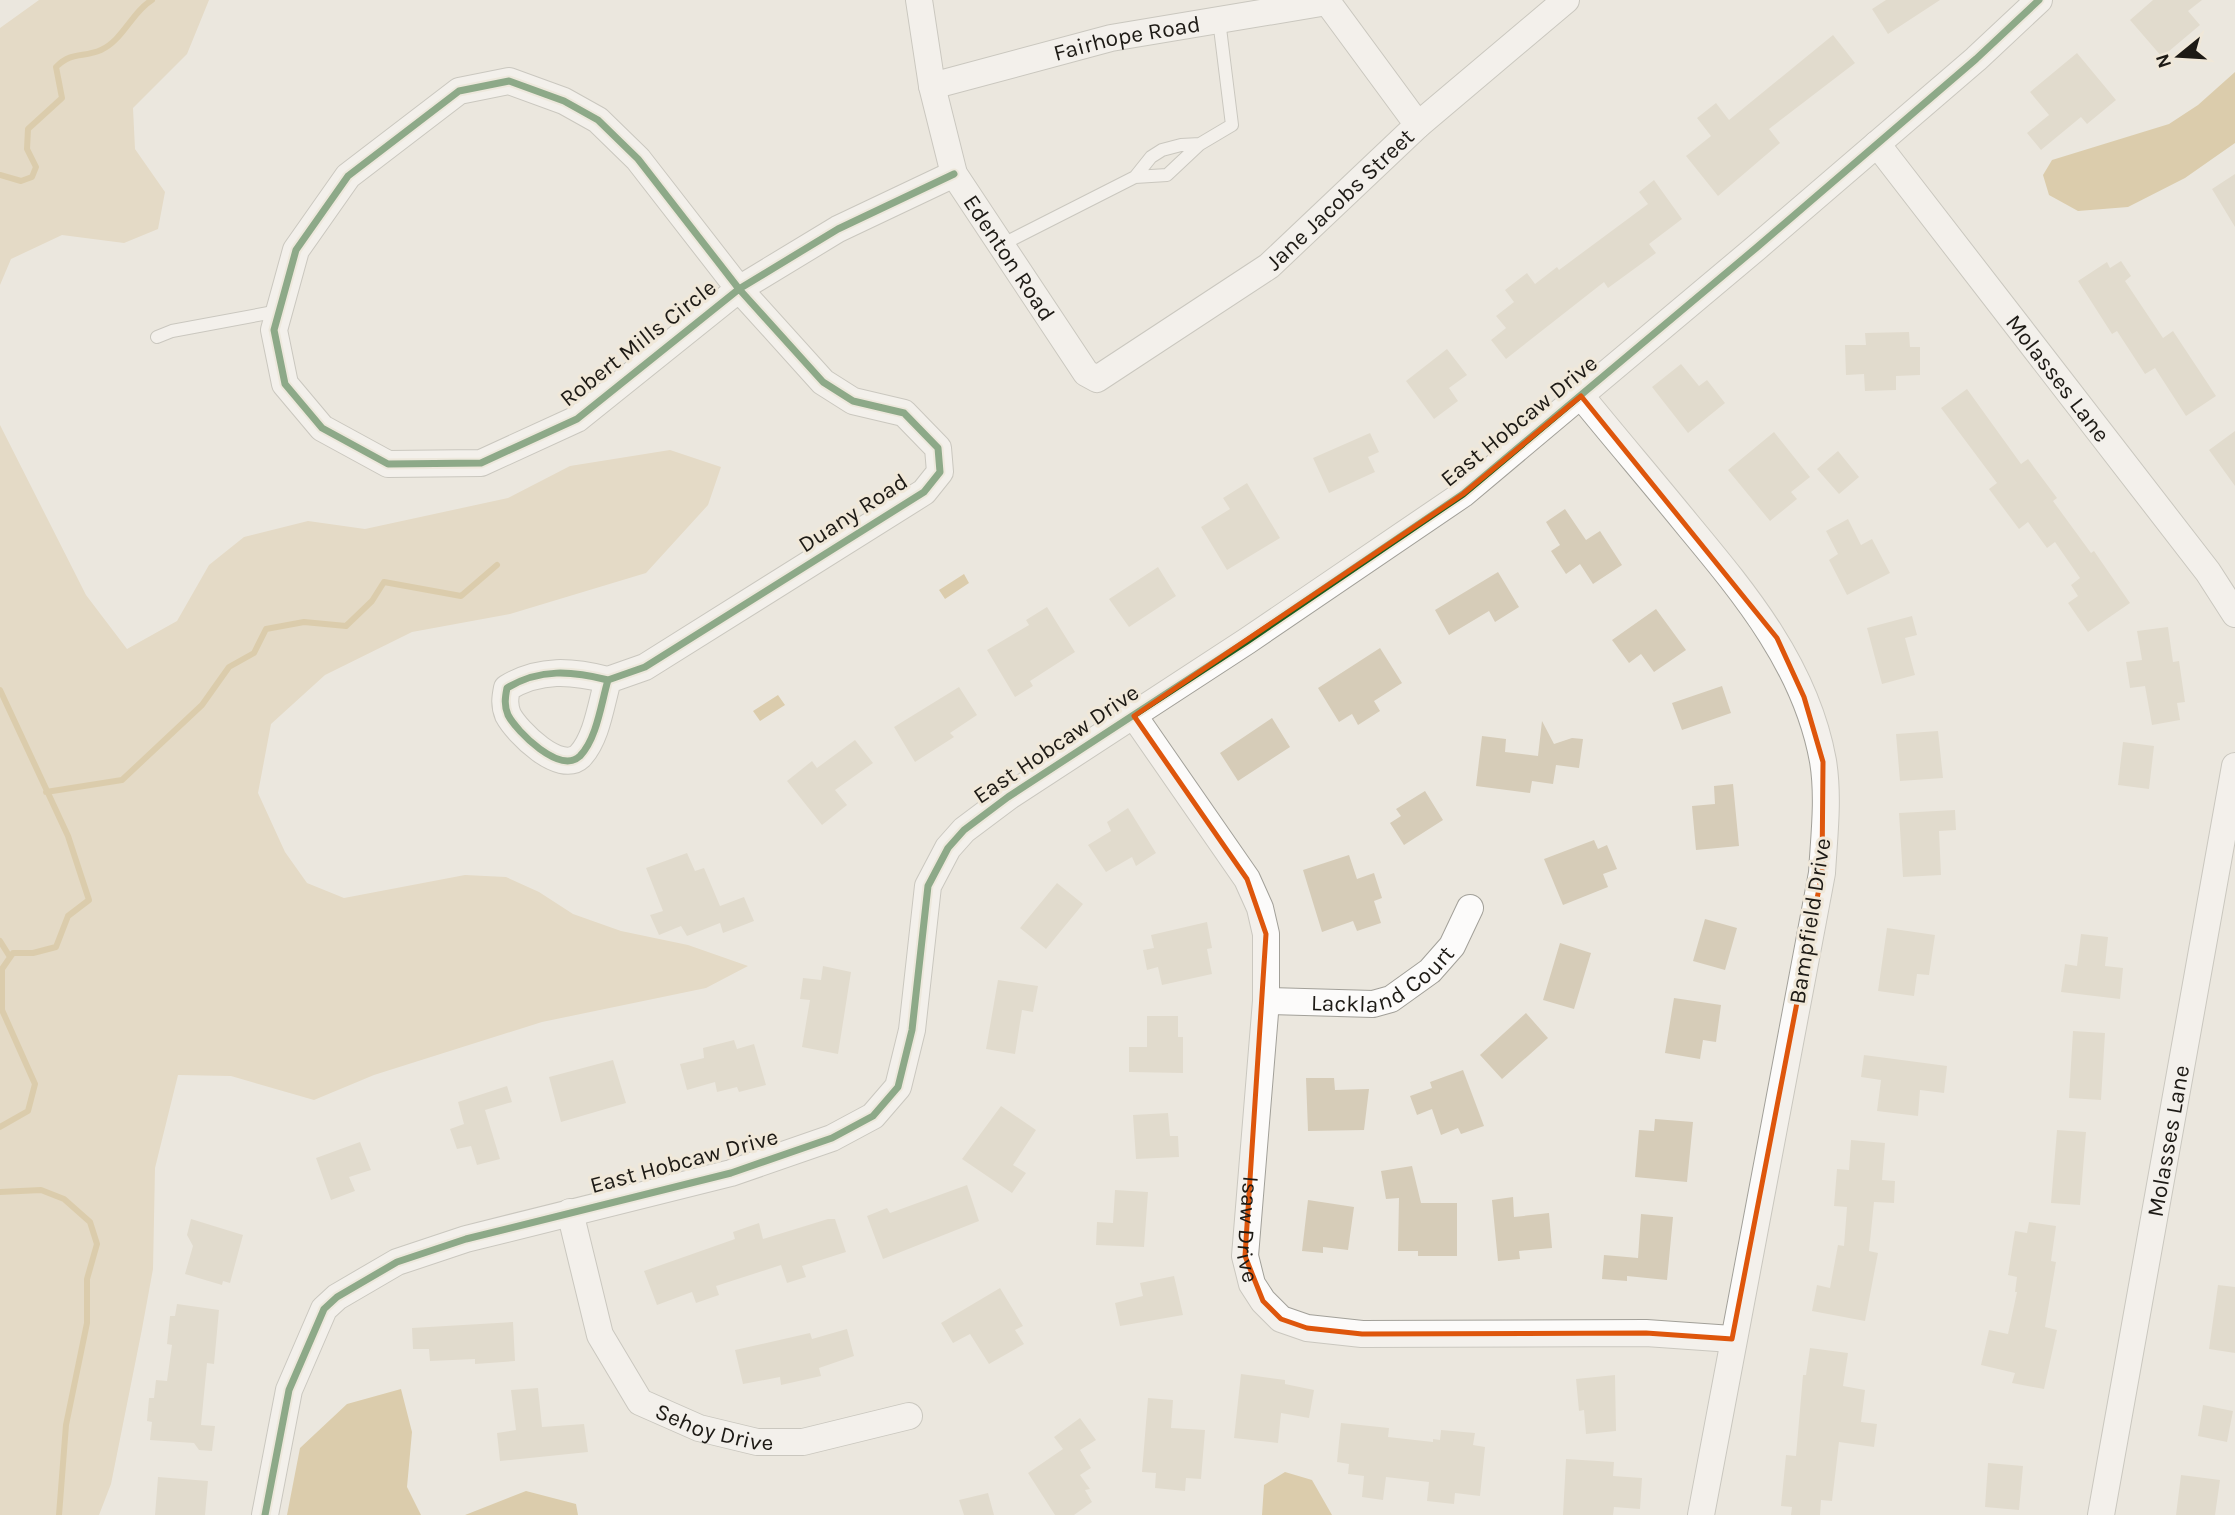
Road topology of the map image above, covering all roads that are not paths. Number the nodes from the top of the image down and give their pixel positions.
1 (919, 0) edge
2 (1566, 0) edge
3 (2039, 0) edge
4 (1326, 1) edge
5 (1219, 20) junction
6 (932, 86) junction
7 (1418, 125) junction
8 (1200, 144) junction
9 (1878, 144) junction
10 (954, 174) junction
11 (1135, 177) junction
12 (1001, 245) junction
13 (739, 289) junction
14 (279, 311) junction
15 (157, 337) dead end
16 (1097, 379) joint
17 (1581, 396) junction
18 (2235, 614) edge
19 (608, 680) dead end
20 (1135, 716) junction
21 (2235, 766) edge
22 (2224, 879) edge
23 (1470, 908) dead end
24 (1266, 1002) junction
25 (570, 1212) junction
26 (1732, 1339) junction
27 (909, 1416) dead end
28 (265, 1515) edge
29 (1701, 1515) edge
30 (2102, 1515) edge

1 - 6 street, Edenton Road
2 - 7 street, Jane Jacobs Street
3 - 9 street, East Hobcaw Drive
4 - 5 street, Fairhope Road
4 - 7 street
5 - 6 street, Fairhope Road
5 - 8 lane
6 - 10 street, Edenton Road
7 - 16 street, Jane Jacobs Street
8 - 11 lane
8 - 11 lane
9 - 17 street, East Hobcaw Drive
9 - 18 street, Molasses Lane
10 - 12 street, Edenton Road
10 - 13 street, Robert Mills Circle
11 - 12 lane
12 - 16 street, Edenton Road
13 - 14 street, Robert Mills Circle
13 - 14 street, Robert Mills Circle
13 - 19 street, Duany Road
14 - 15 lane
17 - 20 street, East Hobcaw Drive
17 - 26 street, Bampfield Drive
20 - 24 street, Isaw Drive
20 - 25 street, East Hobcaw Drive
21 - 22 street, Molasses Lane
22 - 30 street, Molasses Lane
23 - 24 street, Lackland Court
24 - 26 street, Isaw Drive
25 - 27 street, Sehoy Drive
25 - 28 street, East Hobcaw Drive
26 - 29 street, Bampfield Drive

